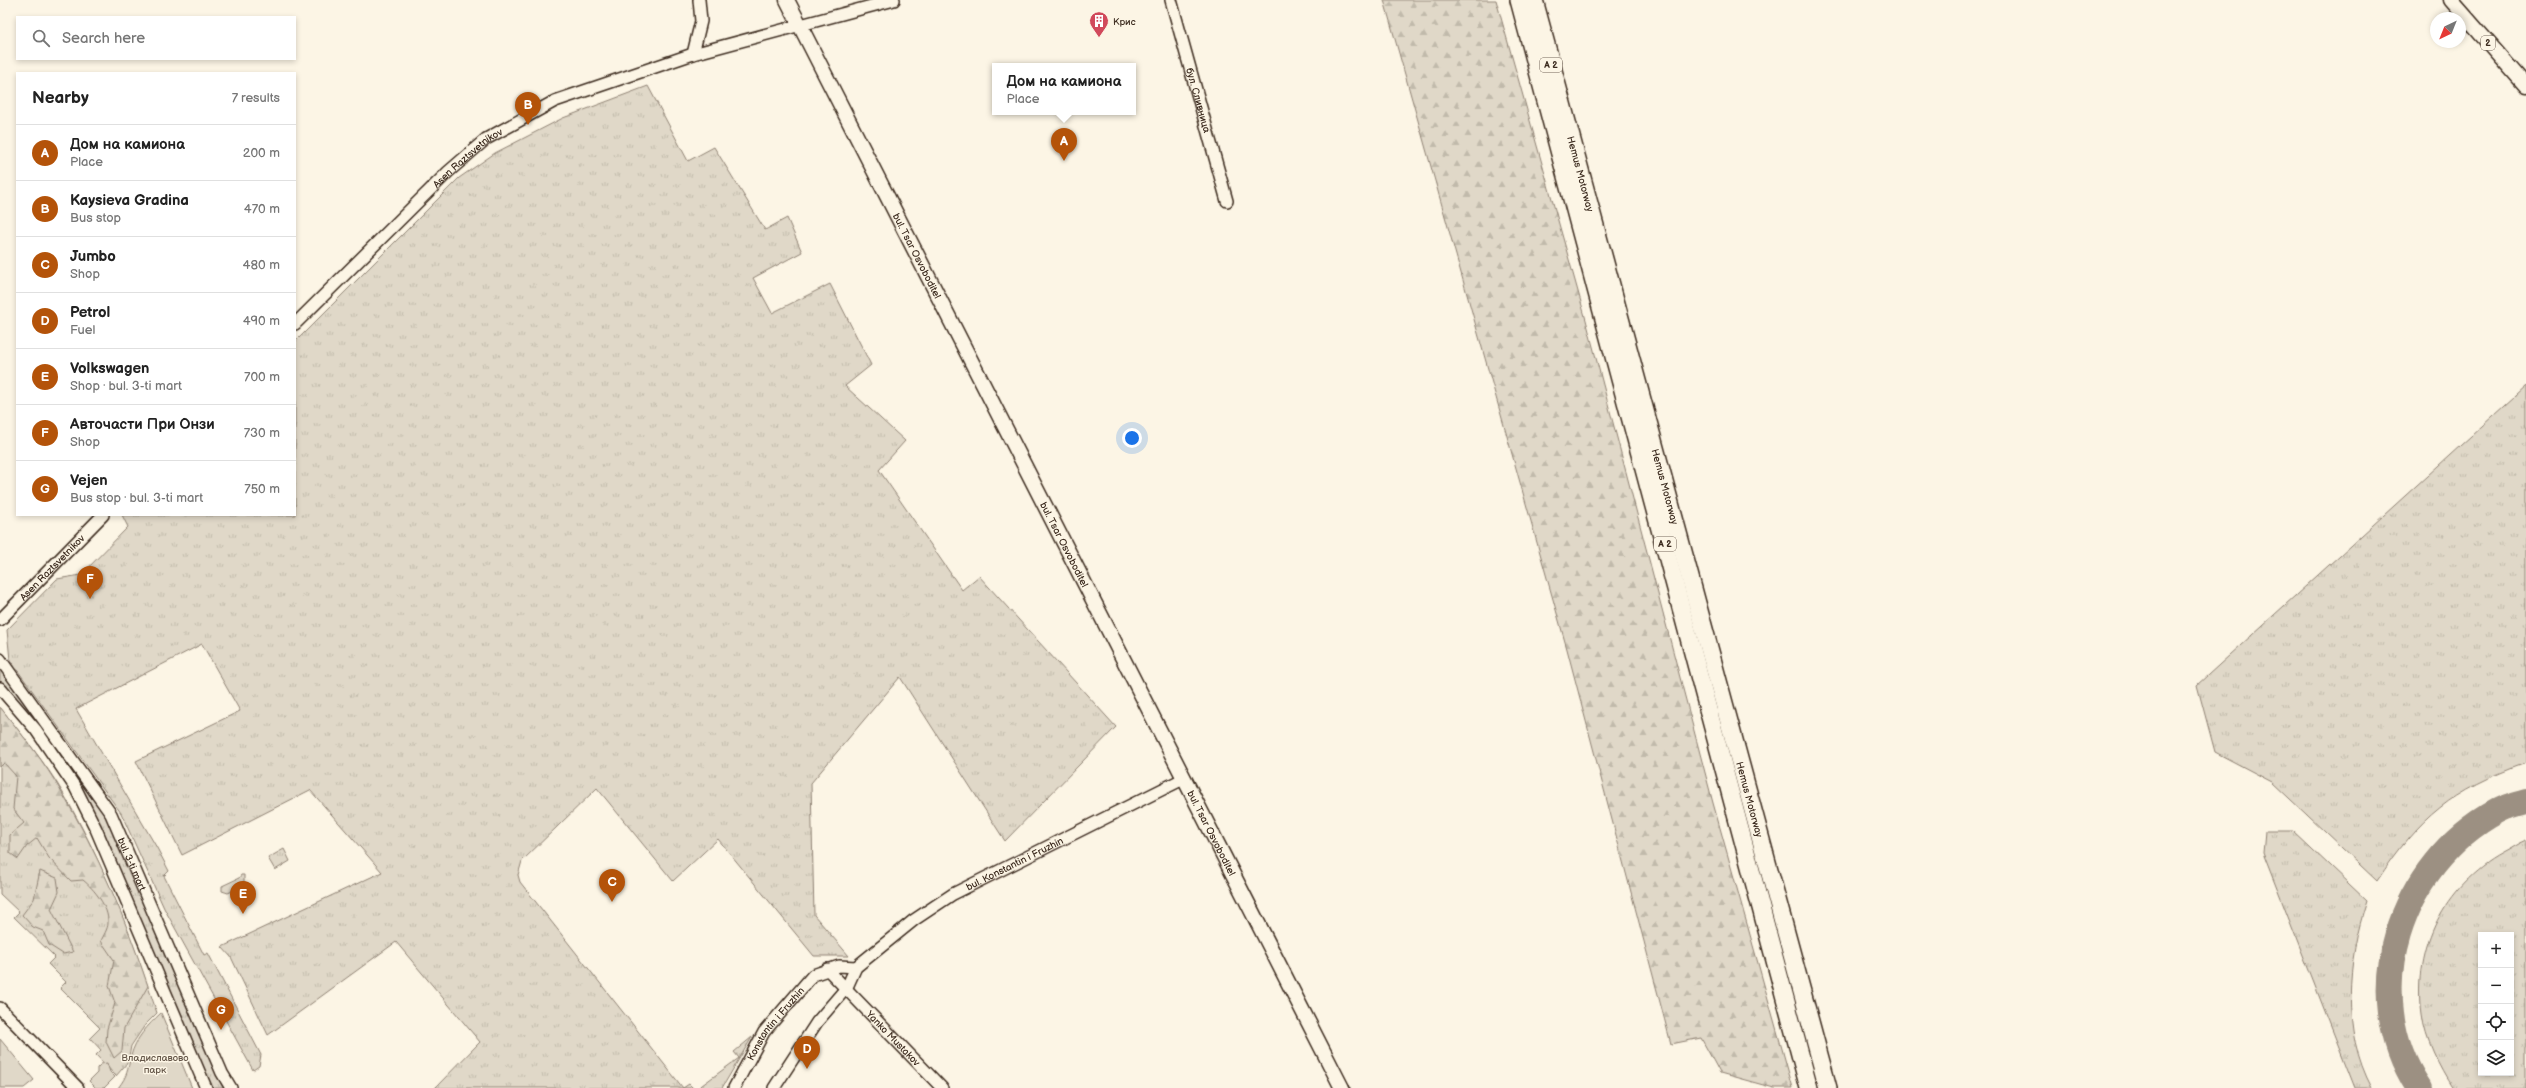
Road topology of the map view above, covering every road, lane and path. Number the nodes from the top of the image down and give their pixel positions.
1 (699, 0) edge
2 (787, 0) edge
3 (894, 0) edge
4 (1171, 0) edge
5 (1519, 0) edge
6 (1534, 0) edge
7 (2451, 0) edge
8 (799, 26) junction
9 (694, 54) junction
10 (2526, 86) edge
11 (1227, 201) dead end
12 (296, 323) edge
13 (101, 516) edge
14 (0, 620) edge
15 (0, 659) edge
16 (0, 688) edge
17 (1185, 778) junction
18 (856, 967) junction
19 (827, 969) junction
20 (1781, 981) junction
21 (847, 987) junction
22 (0, 1008) edge
23 (78, 1088) edge
24 (206, 1088) edge
25 (231, 1088) edge
26 (734, 1088) edge
27 (774, 1088) edge
28 (942, 1088) edge
29 (1342, 1088) edge
30 (1800, 1088) edge
31 (1809, 1088) edge
32 (1828, 1088) edge

1 - 9 street
2 - 8 main road, bul. Tsar Osvoboditel
3 - 8 street, Asen Raztsvetnikov
4 - 11 street, бул. Сливница
5 - 20 highway, Hemus Motorway / A 2
6 - 32 highway, Hemus Motorway / A 2
7 - 10 main road, 2
8 - 9 street, Asen Raztsvetnikov
8 - 17 main road, bul. Tsar Osvoboditel
9 - 12 street, Asen Raztsvetnikov
13 - 14 street, Asen Raztsvetnikov
15 - 25 street, bul. 3-ti mart
16 - 24 street, bul. 3-ti mart
17 - 18 street, bul. Konstantin i Fruzhin
17 - 29 main road, bul. Tsar Osvoboditel
18 - 19 street
18 - 21 street, bul. Konstantin i Fruzhin
19 - 21 street, Yanko Mustakov
19 - 26 street, Konstantin i Fruzhin
20 - 30 highway
20 - 31 highway, Hemus Motorway / A 2
21 - 27 street
21 - 28 street, Yanko Mustakov
22 - 23 street

